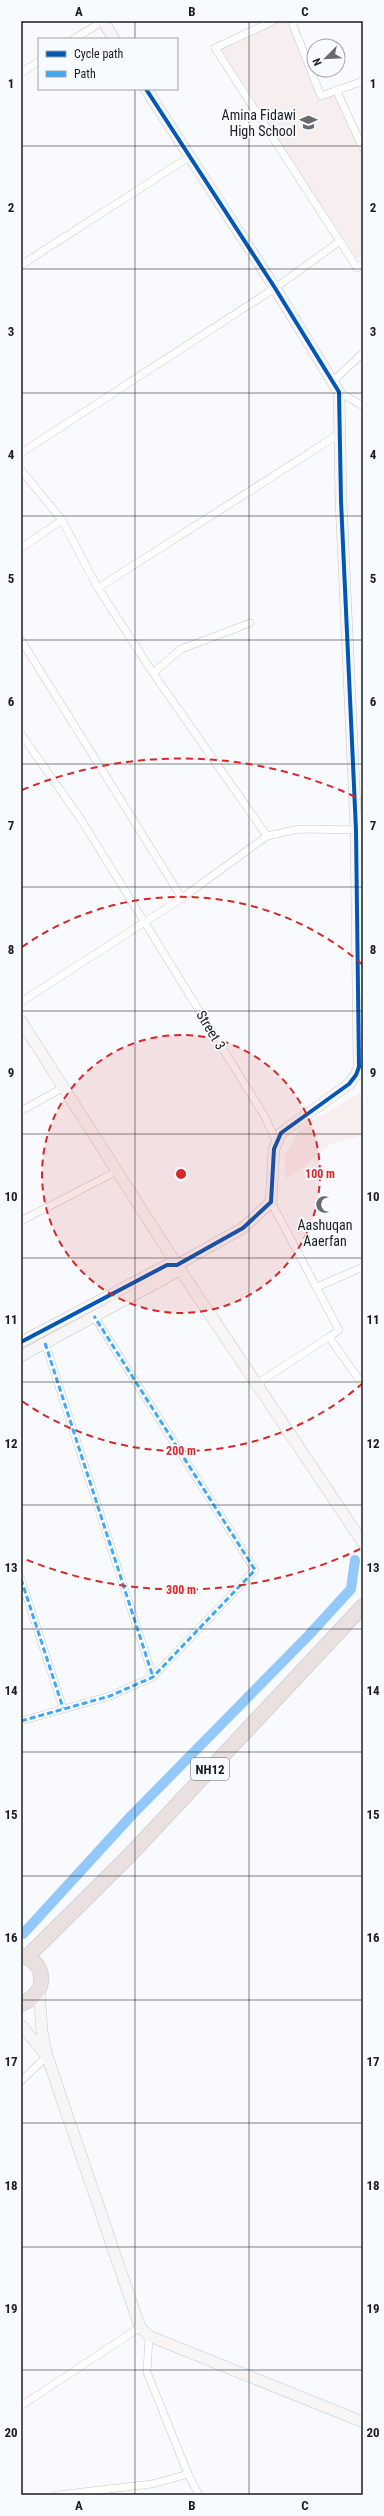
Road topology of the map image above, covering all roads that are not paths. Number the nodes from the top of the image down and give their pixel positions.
1 (103, 21) edge
2 (273, 21) edge
3 (294, 21) edge
4 (76, 38) edge
5 (113, 38) edge
6 (38, 62) edge
7 (21, 72) edge
8 (363, 81) edge
9 (147, 90) edge
10 (336, 90) junction
11 (363, 148) edge
12 (190, 157) junction
13 (340, 241) junction
14 (363, 263) edge
15 (21, 265) edge
16 (275, 288) junction
17 (363, 354) edge
18 (334, 380) junction
19 (339, 392) junction
20 (363, 406) edge
21 (339, 434) junction
22 (21, 453) edge
23 (21, 470) edge
24 (62, 520) junction
25 (21, 548) edge
26 (98, 588) junction
27 (250, 624) dead end
28 (21, 640) edge
29 (153, 673) junction
30 (21, 734) edge
31 (360, 830) edge
32 (268, 836) junction
33 (182, 898) junction
34 (145, 920) junction
35 (21, 1002) edge
36 (21, 1021) edge
37 (361, 1067) edge
38 (64, 1086) junction
39 (21, 1111) edge
40 (276, 1141) junction
41 (117, 1171) junction
42 (271, 1202) junction
43 (21, 1222) edge
44 (177, 1265) junction
45 (363, 1268) edge
46 (316, 1287) junction
47 (94, 1316) junction
48 (330, 1337) junction
49 (21, 1342) edge
50 (45, 1343) junction
51 (21, 1356) edge
52 (258, 1384) junction
53 (363, 1385) edge
54 (363, 1543) edge
55 (21, 1579) edge
56 (363, 1606) edge
57 (153, 1677) junction
58 (63, 1708) junction
59 (21, 1721) edge
60 (54, 1929) junction
61 (24, 1956) edge
62 (39, 1967) junction
63 (39, 1990) junction
64 (21, 2004) edge
65 (21, 2025) edge
66 (46, 2056) junction
67 (21, 2081) edge
68 (140, 2327) junction
69 (149, 2336) junction
70 (21, 2406) edge
71 (363, 2422) edge
72 (188, 2474) junction
73 (57, 2495) edge
74 (199, 2495) edge

1 - 4 street
1 - 5 street
2 - 13 street
3 - 10 street
6 - 7 street
8 - 10 street
9 - 12 street
10 - 11 street
12 - 15 street
12 - 16 street
13 - 14 street
13 - 16 street
16 - 18 street
16 - 22 street
17 - 18 street
18 - 19 street
19 - 20 street
19 - 21 street
21 - 26 street
21 - 31 street
23 - 24 street
24 - 25 street
24 - 26 street
26 - 29 street
27 - 29 street
28 - 33 street
29 - 32 street
30 - 34 street, Street 3
31 - 32 street
31 - 37 street
32 - 33 street
33 - 34 street
34 - 35 street
34 - 40 street, Street 3
36 - 38 street
37 - 40 street
38 - 39 street
38 - 41 street
40 - 42 street
41 - 43 street
41 - 44 street
42 - 44 street
42 - 46 street
44 - 47 street
44 - 49 street
44 - 52 street
45 - 46 street
46 - 48 street
47 - 50 street
47 - 57 street
48 - 52 street
48 - 53 street
50 - 51 street
50 - 57 street
52 - 54 street
55 - 58 street
56 - 60 highway, NH12
57 - 58 street
58 - 59 street
60 - 61 highway, NH12
60 - 62 highway
61 - 62 highway
62 - 63 highway
63 - 64 highway
63 - 66 street
65 - 66 street
66 - 67 street
66 - 68 street
68 - 69 street
68 - 70 street
69 - 71 street
69 - 72 street
72 - 73 street
72 - 74 street

